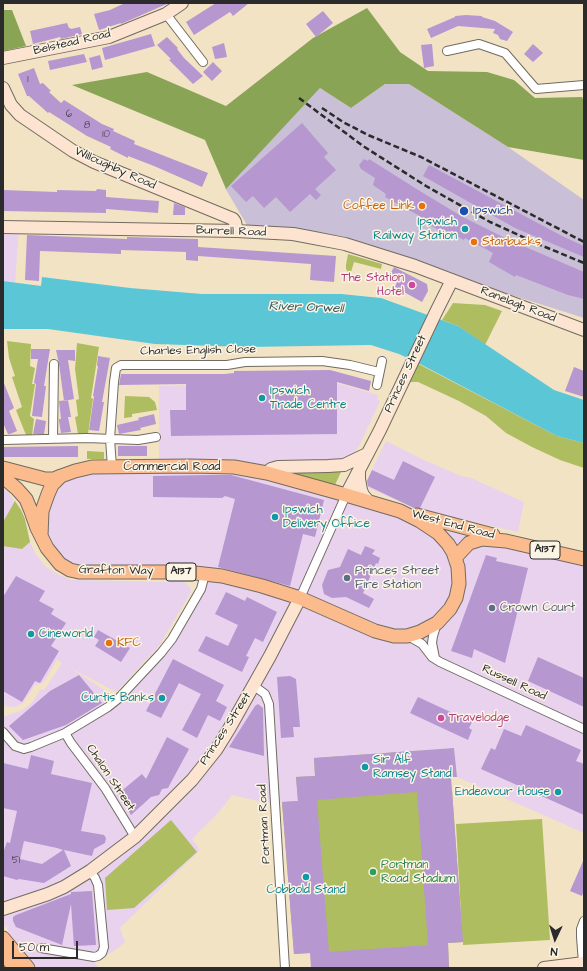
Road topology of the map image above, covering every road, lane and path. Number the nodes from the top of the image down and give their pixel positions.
1 (182, 3) edge
2 (166, 14) junction
3 (447, 51) dead end
4 (3, 58) edge
5 (203, 62) dead end
6 (584, 85) edge
7 (3, 88) edge
8 (3, 227) edge
9 (238, 231) junction
10 (452, 280) junction
11 (584, 330) edge
12 (382, 361) dead end
13 (54, 364) dead end
14 (380, 372) junction
15 (377, 385) dead end
16 (156, 437) dead end
17 (53, 439) junction
18 (110, 439) junction
19 (3, 440) edge
20 (367, 454) junction
21 (3, 468) edge
22 (112, 468) junction
23 (360, 468) junction
24 (267, 474) junction
25 (61, 476) junction
26 (3, 477) edge
27 (346, 495) junction
28 (369, 502) junction
29 (400, 511) junction
30 (41, 536) junction
31 (506, 541) junction
32 (455, 558) junction
33 (584, 559) edge
34 (205, 574) junction
35 (280, 592) junction
36 (300, 598) junction
37 (287, 622) junction
38 (437, 623) junction
39 (407, 636) junction
40 (435, 658) junction
41 (254, 686) junction
42 (584, 728) edge
43 (3, 732) edge
44 (65, 733) junction
45 (134, 837) junction
46 (90, 871) junction
47 (3, 909) edge
48 (584, 921) edge
49 (3, 938) edge
50 (40, 948) dead end
51 (3, 953) edge
52 (583, 963) edge
53 (15, 968) edge
54 (28, 968) edge
55 (285, 968) edge
56 (544, 968) edge

1 - 2 main road, Belstead Road
2 - 4 main road, Belstead Road
2 - 5 street
3 - 6 street
7 - 9 main road, Willoughby Road
8 - 9 main road, Burrell Road
9 - 10 main road, Burrell Road
10 - 11 main road, Ranelagh Road
10 - 20 main road, Princes Street
12 - 14 street
13 - 17 street
14 - 15 street
14 - 18 street, Charles English Close
16 - 18 street
17 - 18 street
17 - 19 street
18 - 22 street, Charles English Close
20 - 23 main road, Princes Street
20 - 24 main road
21 - 25 main road, A137
22 - 24 main road, Commercial Road / A137
22 - 25 main road, Commercial Road / A137
23 - 27 main road, Princes Street
23 - 28 main road, Princes Street
24 - 27 main road, Commercial Road / A137
25 - 30 main road
26 - 30 main road, Grafton Way / A137
27 - 28 main road, A137
27 - 36 street, Princes Street
28 - 29 main road, A137
29 - 31 main road, West End Road / A137
29 - 32 main road, A137
30 - 34 main road, Grafton Way / A137
31 - 32 main road, West End Road / A137
31 - 33 main road, West End Road / A137
32 - 38 main road, A137
34 - 35 main road, Grafton Way / A137
34 - 44 street
35 - 36 main road, Grafton Way / A137
35 - 37 main road
36 - 37 main road, Princes Street
36 - 39 main road, A137
37 - 41 main road, Princes Street
38 - 39 main road, A137
38 - 40 street
39 - 40 street, Russell Road
40 - 42 street, Russell Road
41 - 45 main road, Princes Street
41 - 55 street, Portman Road
43 - 44 street
44 - 45 street, Chalon Street
45 - 46 main road, Princes Street
46 - 47 main road, Princes Street
46 - 50 street
48 - 52 street
49 - 54 main road
51 - 53 main road
52 - 56 main road

